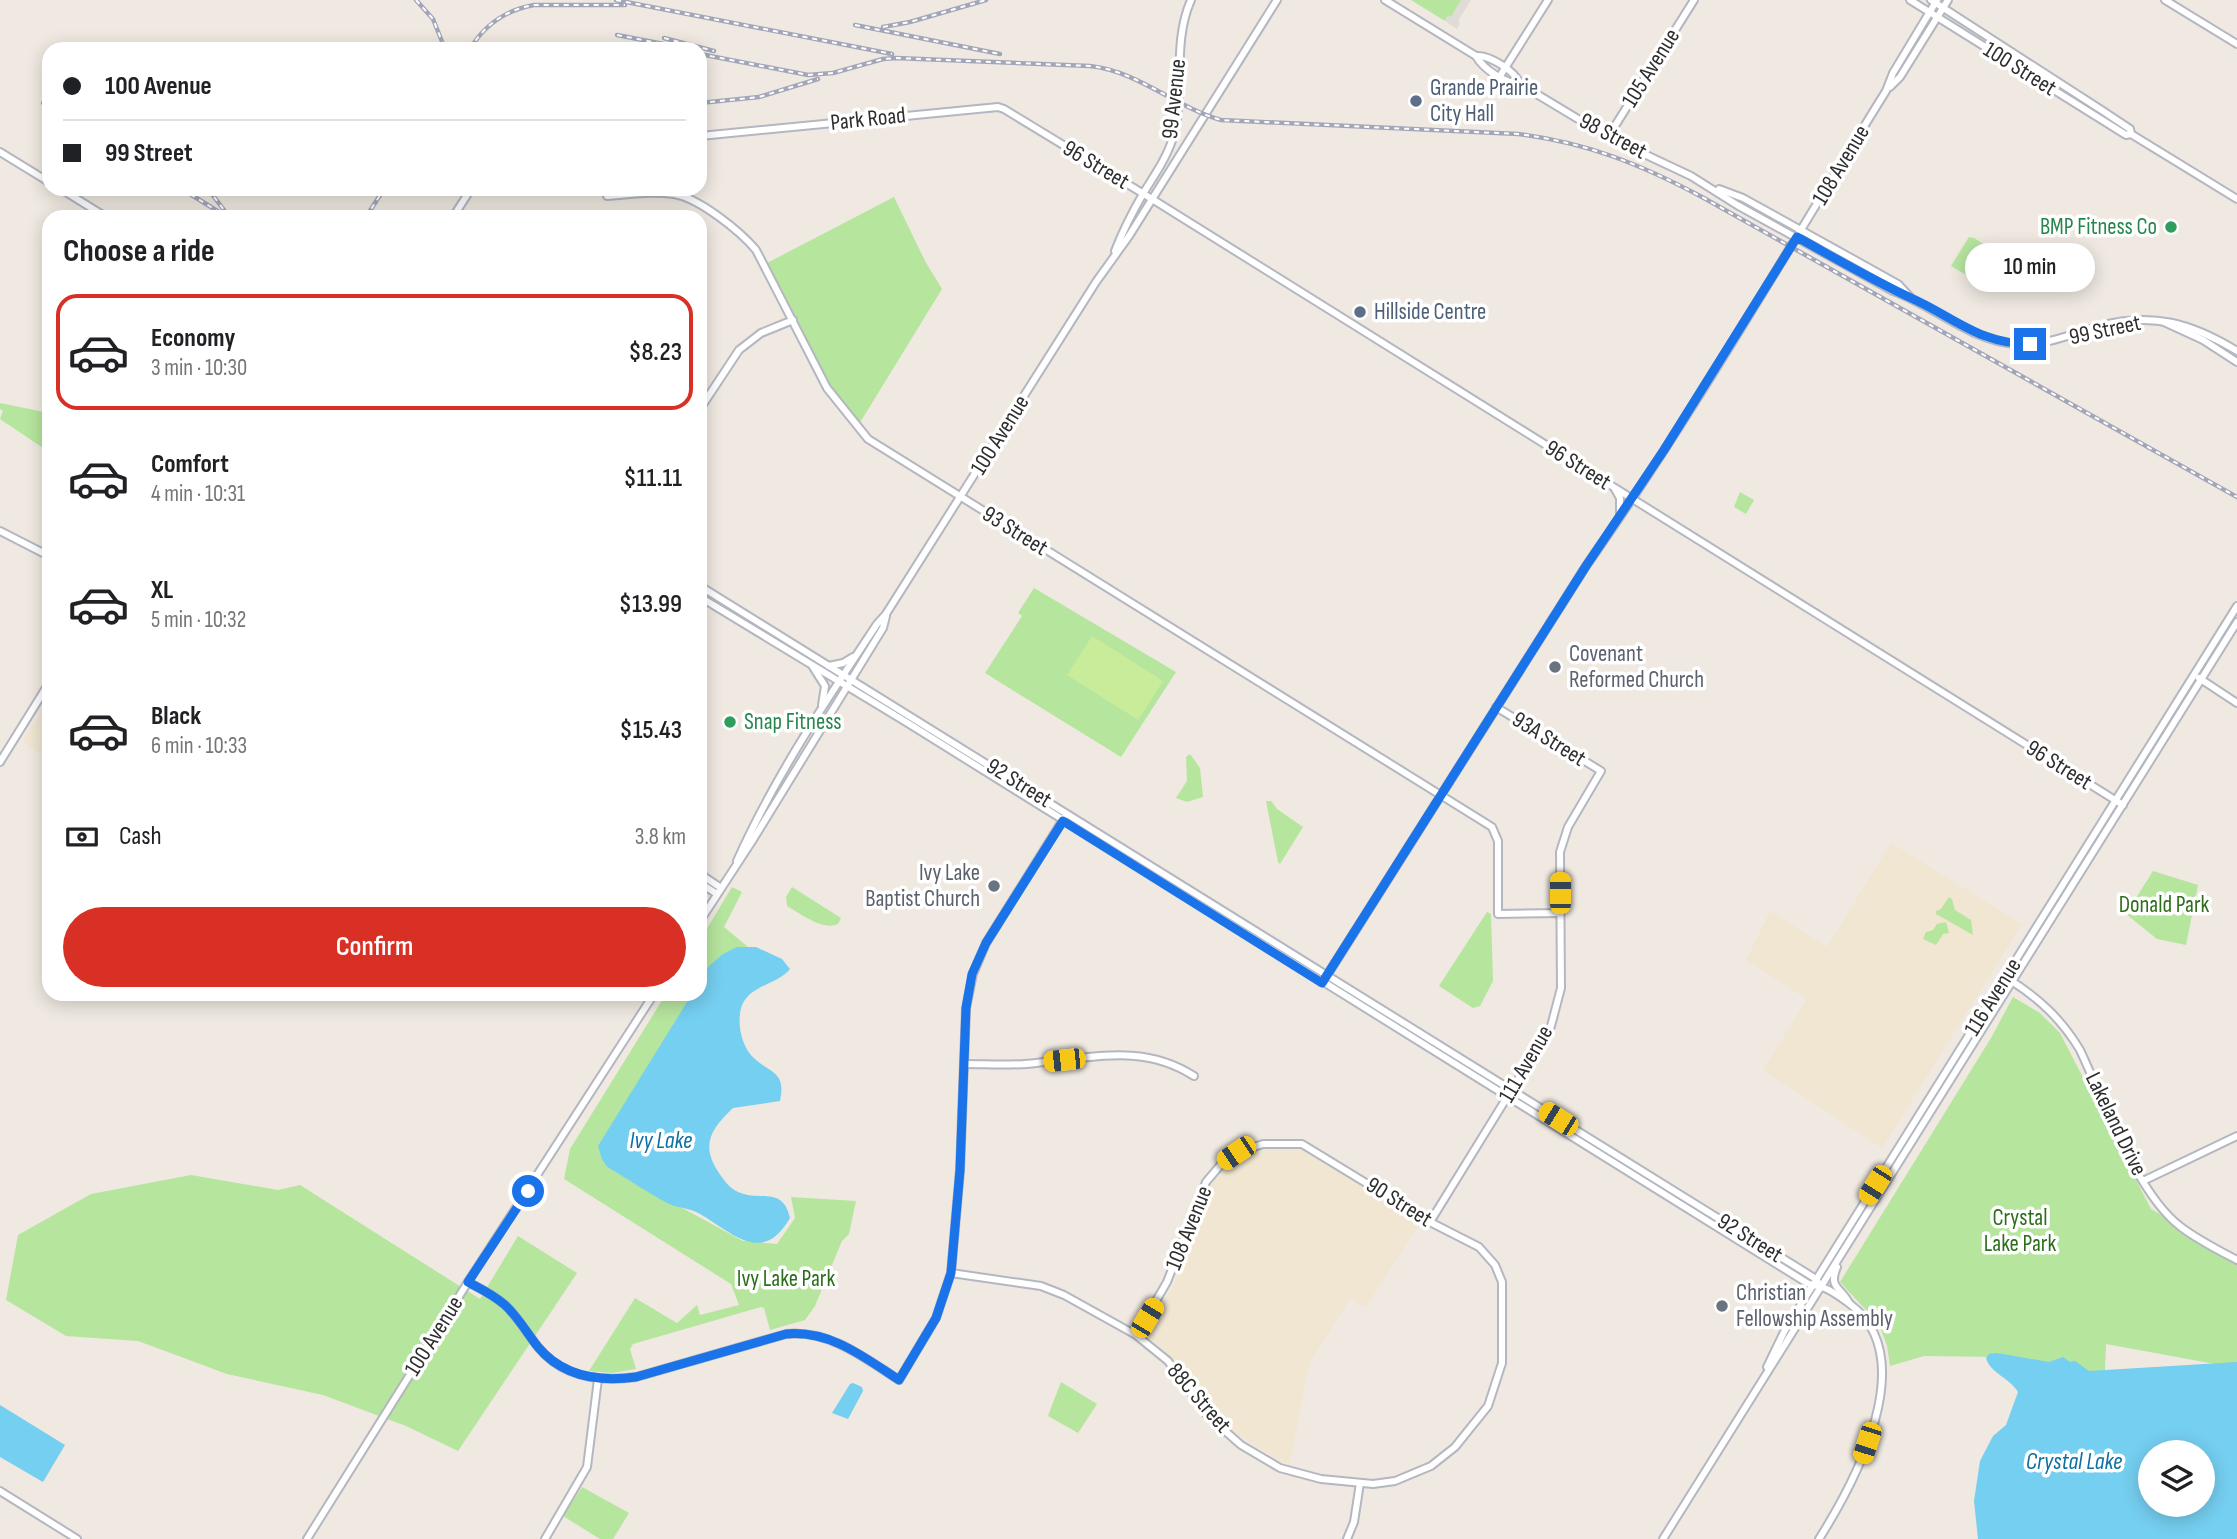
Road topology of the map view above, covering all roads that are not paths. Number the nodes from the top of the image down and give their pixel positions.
1 (1191, 0) edge
2 (1277, 0) edge
3 (1385, 0) edge
4 (1548, 0) edge
5 (1694, 0) edge
6 (1910, 0) edge
7 (1948, 0) edge
8 (2165, 0) edge
9 (1935, 1) edge
10 (1943, 8) junction
11 (1930, 13) junction
12 (1937, 17) junction
13 (2237, 44) edge
14 (1476, 56) junction
15 (1505, 68) junction
16 (1500, 76) junction
17 (1520, 84) junction
18 (1886, 91) junction
19 (2118, 110) dead end
20 (2103, 111) junction
21 (1032, 125) joint
22 (2131, 134) junction
23 (707, 135) edge
24 (1608, 137) junction
25 (0, 152) edge
26 (42, 178) edge
27 (1707, 185) junction
28 (1143, 194) junction
29 (72, 196) edge
30 (682, 196) edge
31 (1152, 199) junction
32 (2237, 199) edge
33 (95, 210) edge
34 (1801, 230) junction
35 (1797, 237) junction
36 (1113, 256) junction
37 (1858, 272) joint
38 (1911, 298) junction
39 (793, 320) junction
40 (2159, 320) junction
41 (2237, 351) edge
42 (2237, 362) edge
43 (707, 398) edge
44 (1614, 487) junction
45 (961, 497) junction
46 (1632, 499) junction
47 (1620, 517) junction
48 (0, 531) edge
49 (42, 552) edge
50 (707, 590) edge
51 (707, 601) edge
52 (2237, 606) edge
53 (886, 614) junction
54 (2237, 622) edge
55 (857, 654) junction
56 (812, 665) junction
57 (829, 666) junction
58 (2194, 675) junction
59 (2201, 679) junction
60 (845, 680) junction
61 (42, 694) edge
62 (2237, 702) edge
63 (821, 707) junction
64 (1496, 707) junction
65 (0, 762) edge
66 (1601, 771) joint
67 (1441, 796) junction
68 (2115, 800) junction
69 (2123, 805) junction
70 (1067, 814) junction
71 (1063, 821) junction
72 (737, 861) junction
73 (707, 880) edge
74 (707, 886) edge
75 (719, 891) junction
76 (707, 910) edge
77 (1560, 913) junction
78 (1327, 975) junction
79 (2009, 979) junction
80 (1322, 983) junction
81 (649, 1001) edge
82 (965, 1063) junction
83 (1195, 1076) dead end
84 (1512, 1091) junction
85 (1508, 1098) junction
86 (2237, 1136) edge
87 (1263, 1144) joint
88 (2143, 1181) junction
89 (1430, 1222) junction
90 (1848, 1244) junction
91 (2237, 1260) edge
92 (951, 1273) junction
93 (468, 1282) junction
94 (1814, 1283) junction
95 (1821, 1287) junction
96 (1850, 1304) junction
97 (1136, 1335) junction
98 (598, 1379) junction
99 (1756, 1391) junction
100 (1413, 1475) joint
101 (1360, 1483) junction
102 (0, 1491) edge
103 (77, 1539) edge
104 (307, 1539) edge
105 (545, 1539) edge
106 (1347, 1539) edge
107 (1663, 1539) edge
108 (1819, 1539) edge

1 - 28 main road, 99 Avenue
2 - 31 main road, 100 Avenue
3 - 14 main road, 98 Street
4 - 15 main road
5 - 24 main road, 105 Avenue
6 - 11 main road, 100 Street
7 - 10 main road, 108 Avenue
8 - 13 main road
9 - 10 main road, 100 Street
9 - 11 main road, 108 Avenue
10 - 12 main road, 108 Avenue
10 - 20 main road, 100 Street
11 - 12 main road, 100 Street
11 - 18 main road, 108 Avenue
12 - 18 main road, 108 Avenue
12 - 22 main road, 100 Street
14 - 15 main road, 98 Street
14 - 16 main road, 98 Street
15 - 16 main road
15 - 17 main road, 98 Street
16 - 17 main road, 98 Street
17 - 24 main road, 98 Street
18 - 34 main road, 108 Avenue
19 - 20 main road
20 - 22 main road, 100 Street
21 - 23 main road, Park Road
21 - 28 main road, 96 Street
22 - 32 main road, 100 Street
24 - 27 main road, 98 Street
25 - 26 main road
27 - 34 main road, 98 Street
27 - 35 main road, 98 Street
28 - 31 main road, 96 Street
28 - 36 main road, 100 Avenue
29 - 33 main road
30 - 39 main road, 93 Street
31 - 36 main road, 100 Avenue
31 - 44 main road, 96 Street
34 - 35 main road, 108 Avenue
34 - 38 main road, 98 Street
35 - 37 main road, 98 Street
35 - 46 main road, 108 Avenue
36 - 45 main road, 100 Avenue
37 - 38 main road, 99 Street
38 - 40 main road, 99 Street
39 - 43 main road
39 - 45 main road, 93 Street
40 - 41 main road, 99 Street
40 - 42 main road, 99 Street
44 - 46 main road, 96 Street
44 - 47 main road
45 - 53 main road, 100 Avenue
45 - 67 main road, 93 Street
46 - 47 main road, 108 Avenue
46 - 68 main road, 96 Street
47 - 64 main road, 108 Avenue
48 - 49 main road
50 - 57 main road, 92 Street
51 - 56 main road, 92 Street
52 - 58 main road, 116 Avenue
53 - 55 main road, 100 Avenue
53 - 60 main road, 100 Avenue
54 - 59 main road, 116 Avenue
55 - 57 main road
55 - 60 main road, 100 Avenue
56 - 60 main road, 92 Street
56 - 63 main road
57 - 60 main road, 92 Street
58 - 59 main road
58 - 68 main road, 116 Avenue
59 - 62 main road
59 - 69 main road, 116 Avenue
60 - 63 main road, 100 Avenue
60 - 70 main road, 92 Street
60 - 71 main road, 92 Street
60 - 72 main road, 100 Avenue
61 - 65 main road
63 - 72 main road, 100 Avenue
64 - 66 main road, 93A Street
64 - 67 main road, 108 Avenue
66 - 77 main road, 111 Avenue
67 - 77 main road, 93 Street
67 - 78 main road, 108 Avenue
68 - 69 main road, 96 Street
68 - 79 main road, 116 Avenue
69 - 79 main road, 116 Avenue
70 - 71 main road
70 - 78 main road, 92 Street
71 - 80 main road, 92 Street
71 - 82 main road
72 - 75 main road, 100 Avenue
73 - 75 main road
74 - 75 main road
75 - 76 main road, 100 Avenue
77 - 84 main road, 111 Avenue
78 - 80 main road, 108 Avenue
78 - 84 main road, 92 Street
79 - 88 main road, Lakeland Drive
79 - 90 main road, 116 Avenue
79 - 94 main road, 116 Avenue
80 - 85 main road, 92 Street
81 - 93 main road, 100 Avenue
82 - 83 main road
82 - 92 main road
84 - 85 main road, 111 Avenue
84 - 94 main road, 92 Street
85 - 89 main road, 111 Avenue
85 - 94 main road, 92 Street
86 - 88 main road
87 - 89 main road, 90 Street
87 - 97 main road, 108 Avenue
88 - 91 main road, Lakeland Drive
89 - 100 main road, 90 Street
90 - 95 main road, 116 Avenue
90 - 96 main road
92 - 97 main road, 88C Street
92 - 98 main road
93 - 98 main road
93 - 104 main road, 100 Avenue
94 - 95 main road, 92 Street
94 - 99 main road, 116 Avenue
95 - 96 main road
95 - 99 main road, 116 Avenue
96 - 108 main road
97 - 101 main road, 88C Street
98 - 105 main road
99 - 107 main road, 116 Avenue
100 - 101 main road, 88C Street
101 - 106 main road
102 - 103 main road

